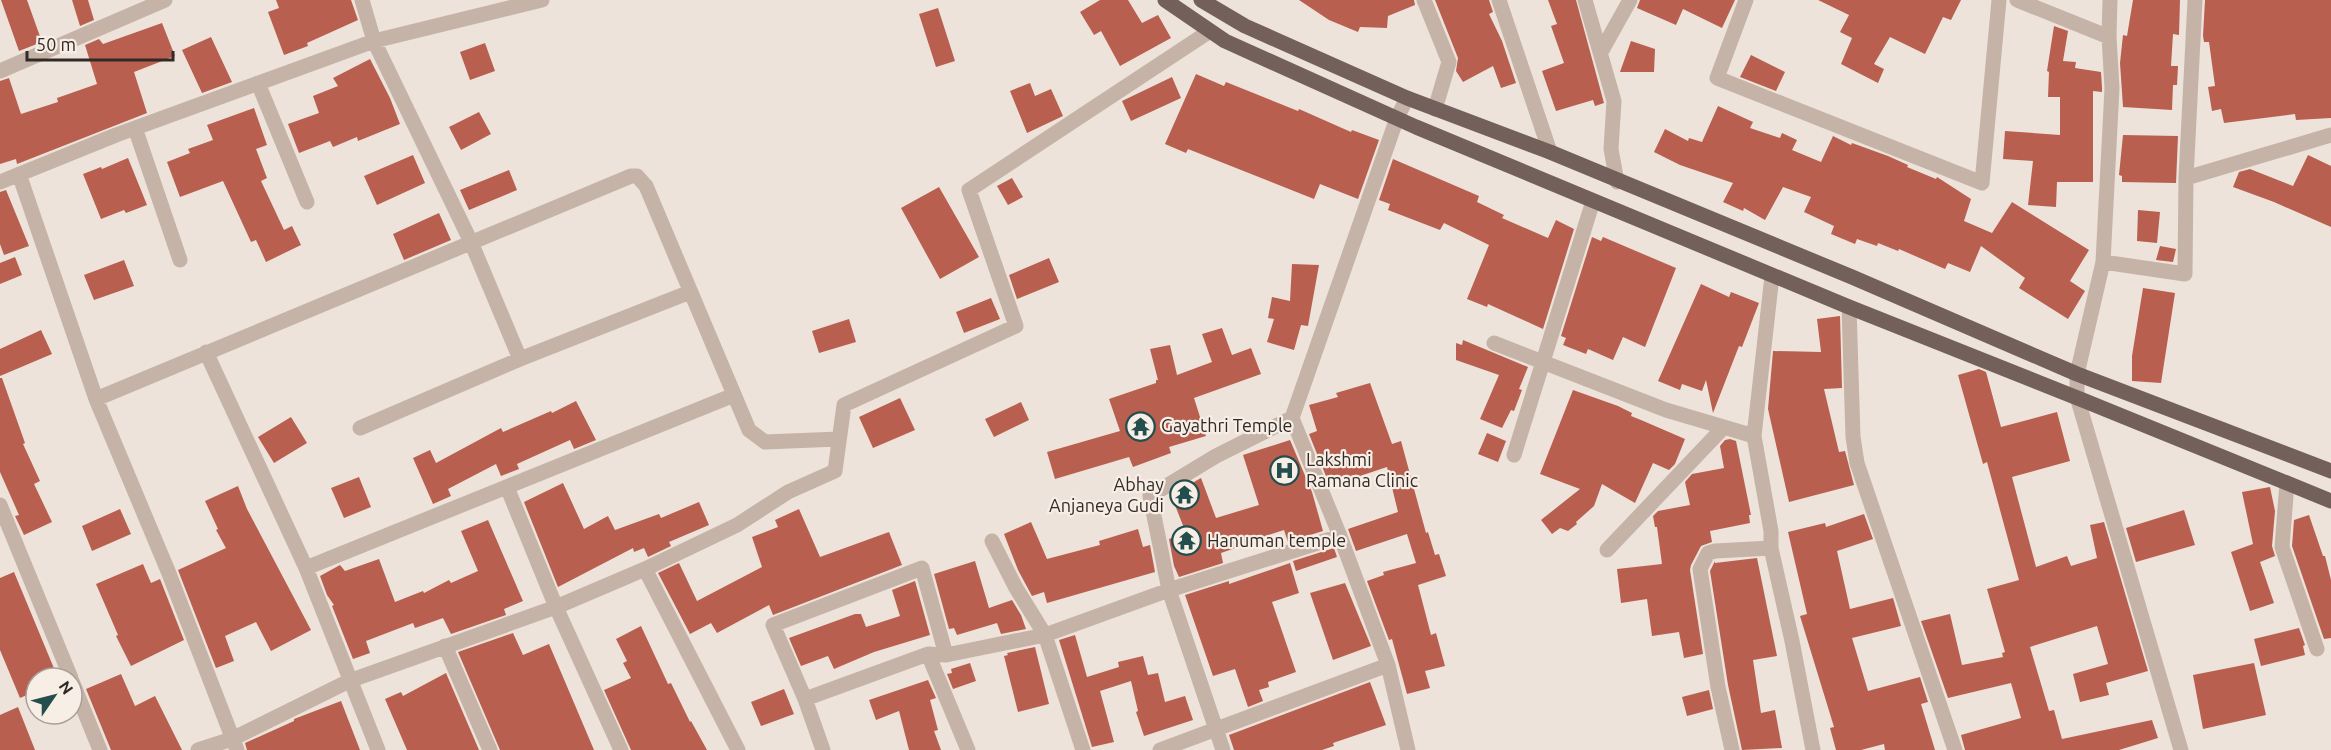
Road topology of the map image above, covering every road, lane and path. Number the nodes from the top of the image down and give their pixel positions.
1 (165, 0) edge
2 (362, 0) edge
3 (542, 0) edge
4 (1165, 0) edge
5 (1201, 0) edge
6 (1424, 0) edge
7 (1498, 0) edge
8 (1585, 0) edge
9 (1630, 0) edge
10 (1746, 0) edge
11 (1999, 0) edge
12 (2017, 0) edge
13 (2110, 0) edge
14 (2194, 0) edge
15 (1210, 31) junction
16 (2109, 37) junction
17 (374, 41) junction
18 (1601, 52) junction
19 (0, 71) edge
20 (258, 83) junction
21 (1407, 98) junction
22 (1436, 109) junction
23 (1397, 118) junction
24 (135, 128) junction
25 (2331, 135) edge
26 (1550, 153) junction
27 (19, 174) junction
28 (2186, 178) junction
29 (0, 182) edge
30 (1617, 182) junction
31 (1593, 201) junction
32 (307, 202) dead end
33 (471, 242) junction
34 (180, 260) dead end
35 (2103, 262) junction
36 (1772, 276) junction
37 (690, 292) junction
38 (1849, 307) junction
39 (1494, 343) dead end
40 (206, 352) junction
41 (520, 359) junction
42 (1544, 363) junction
43 (2077, 374) junction
44 (734, 395) junction
45 (2077, 398) junction
46 (96, 399) junction
47 (1292, 418) junction
48 (360, 428) dead end
49 (1723, 428) junction
50 (1754, 436) junction
51 (839, 439) junction
52 (1514, 454) dead end
53 (2331, 471) edge
54 (2287, 483) junction
55 (507, 487) junction
56 (2331, 501) edge
57 (0, 505) edge
58 (1340, 536) junction
59 (992, 541) dead end
60 (1771, 548) junction
61 (1607, 550) dead end
62 (306, 568) junction
63 (645, 569) junction
64 (1169, 590) junction
65 (556, 607) junction
66 (1045, 635) junction
67 (445, 646) junction
68 (2317, 649) dead end
69 (928, 654) junction
70 (946, 655) junction
71 (1388, 665) junction
72 (66, 666) edge
73 (349, 681) junction
74 (805, 699) junction
75 (84, 711) edge
76 (1216, 729) junction
77 (235, 744) edge
78 (100, 750) edge
79 (198, 750) edge
80 (378, 750) edge
81 (490, 750) edge
82 (621, 750) edge
83 (738, 750) edge
84 (823, 750) edge
85 (968, 750) edge
86 (1083, 750) edge
87 (1160, 750) edge
88 (1223, 750) edge
89 (1408, 750) edge
90 (1732, 750) edge
91 (1813, 750) edge
92 (1955, 750) edge
93 (2181, 750) edge

1 - 19 street
2 - 17 street
3 - 17 street
4 - 15 main road
5 - 21 main road
6 - 22 street
7 - 26 street
8 - 18 street
9 - 18 street
10 - 11 street
12 - 16 street
13 - 16 street
14 - 28 street
15 - 23 main road
15 - 51 street
16 - 35 street
17 - 20 street
17 - 33 street
18 - 30 street
20 - 24 street
20 - 32 street
21 - 22 main road
21 - 23 street
22 - 26 main road
23 - 31 main road
23 - 47 street
24 - 27 street
24 - 34 street
25 - 28 street
26 - 30 main road
27 - 29 street
27 - 46 street
28 - 35 street
30 - 43 main road
31 - 36 main road
31 - 42 street
33 - 37 street
33 - 40 street
33 - 41 street
35 - 43 street
36 - 38 main road
36 - 50 street
37 - 41 street
37 - 44 street
38 - 45 main road
38 - 92 street
39 - 42 street
40 - 46 street
40 - 62 street
41 - 48 street
42 - 49 street
42 - 52 street
43 - 45 street
43 - 53 main road
44 - 51 street
44 - 55 street
45 - 54 main road
45 - 93 street
46 - 77 street
47 - 58 street
47 - 64 street
49 - 50 street
49 - 61 street
50 - 60 street
51 - 63 street
54 - 56 main road
54 - 68 street
55 - 62 street
55 - 65 street
57 - 72 street
58 - 64 street
58 - 71 street
59 - 66 street
60 - 90 street
60 - 91 street
62 - 73 street
63 - 65 street
63 - 83 street
64 - 66 street
64 - 76 street
65 - 67 street
65 - 82 street
66 - 70 street
66 - 86 street
67 - 73 street
67 - 81 street
69 - 70 street
69 - 74 street
69 - 85 street
70 - 74 street
71 - 76 street
71 - 89 street
73 - 77 street
73 - 80 street
74 - 84 street
75 - 78 street
76 - 87 street
76 - 88 street
77 - 79 street

